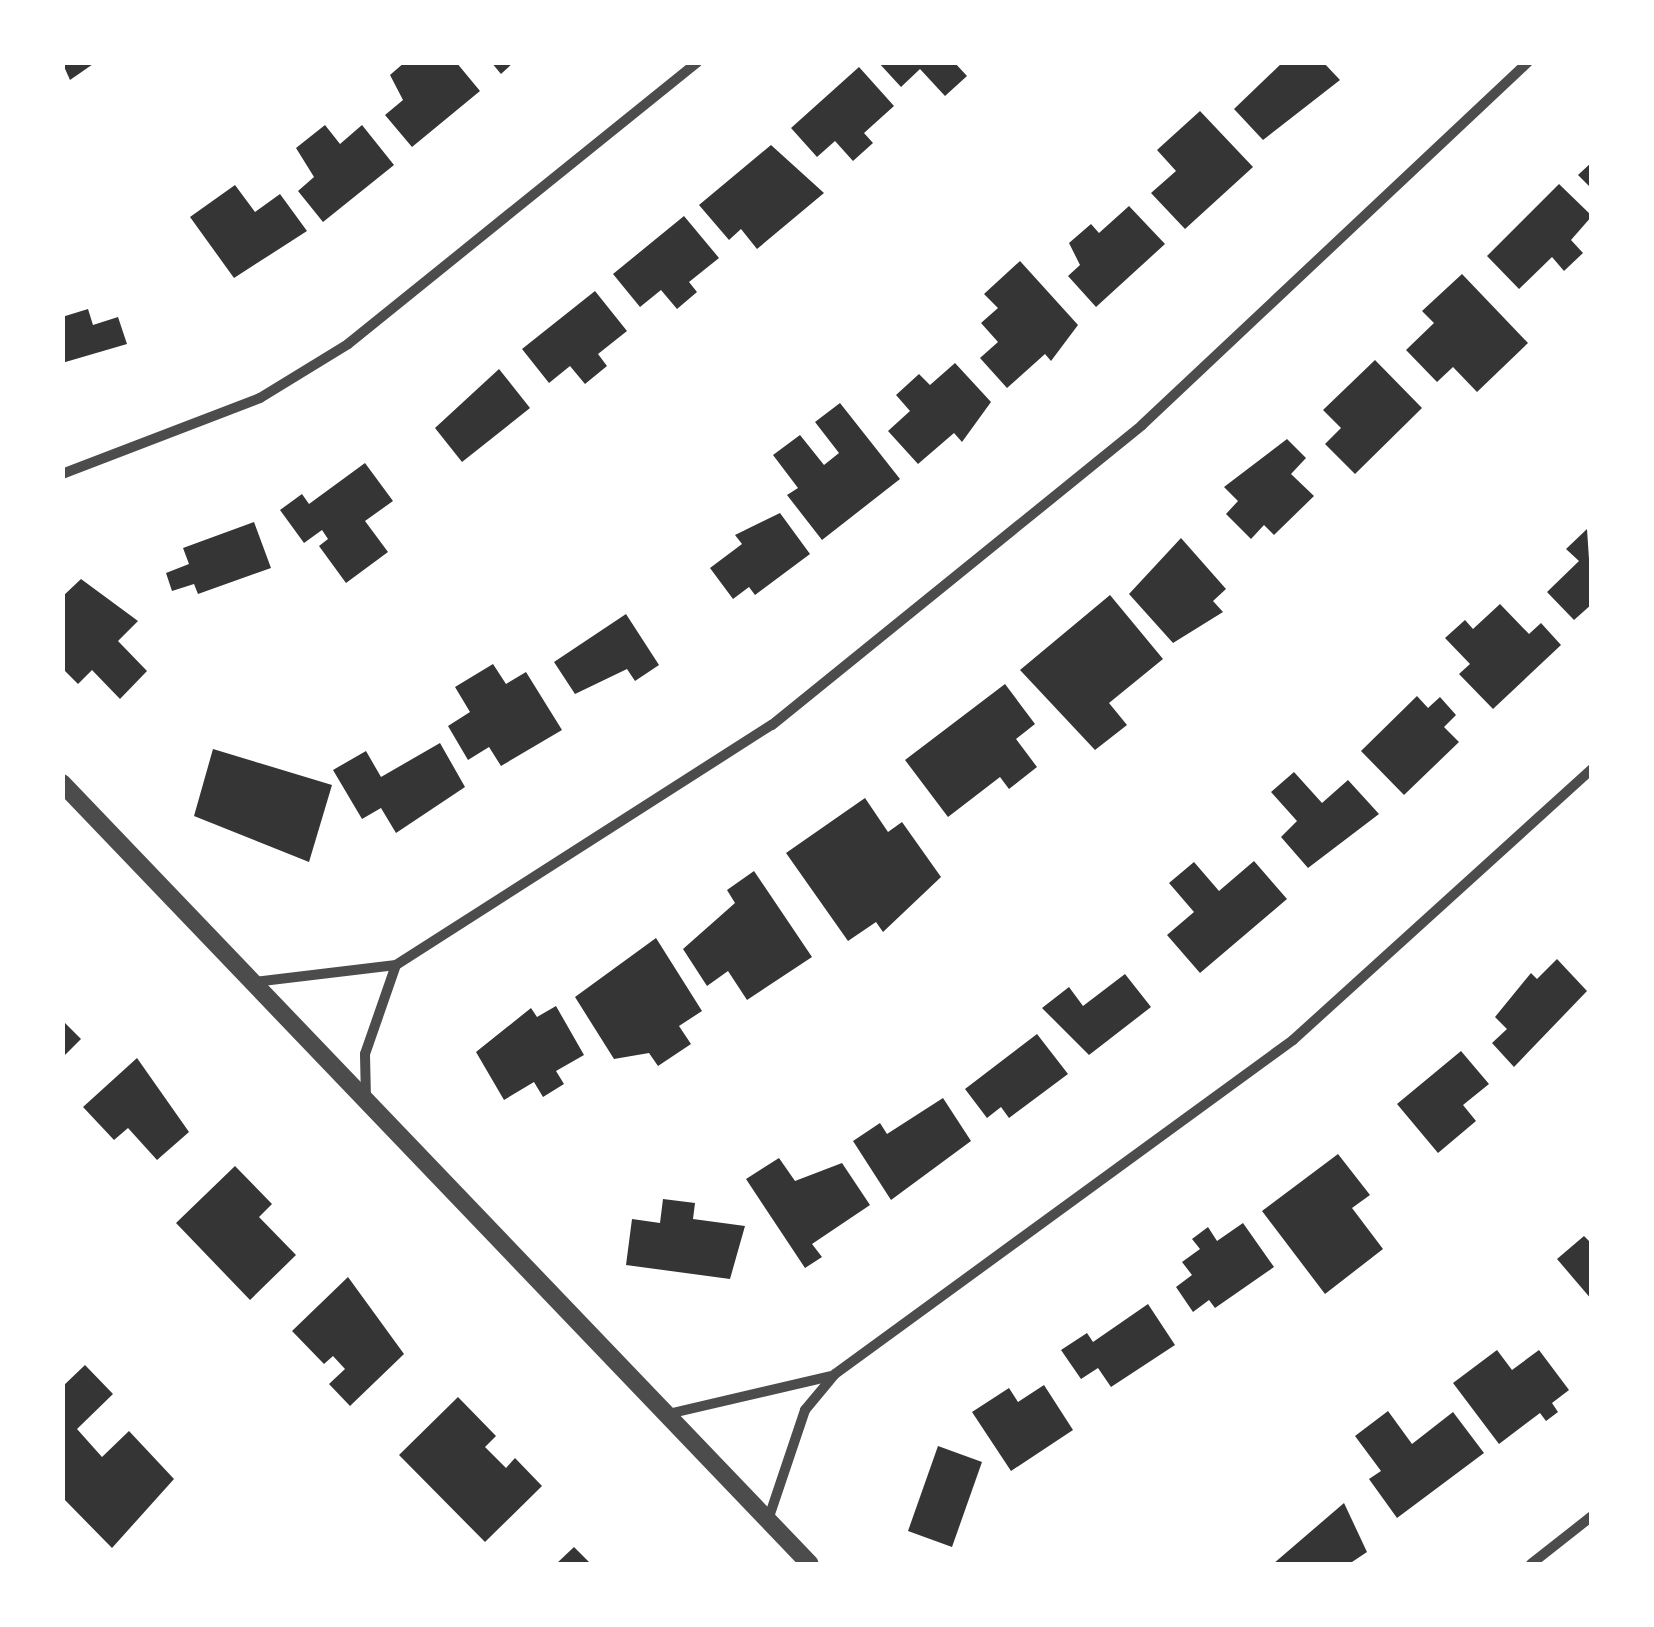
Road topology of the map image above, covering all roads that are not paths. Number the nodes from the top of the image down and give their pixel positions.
1 (697, 62) edge
2 (1528, 62) edge
3 (62, 474) edge
4 (1592, 769) edge
5 (62, 782) edge
6 (396, 965) junction
7 (253, 982) junction
8 (366, 1100) junction
9 (834, 1374) junction
10 (667, 1414) junction
11 (1592, 1516) edge
12 (768, 1520) junction
13 (810, 1564) edge
14 (1532, 1564) edge

1 - 3 street
2 - 6 street
4 - 9 street
5 - 7 street
6 - 7 street
6 - 8 street
7 - 8 street
8 - 10 street
9 - 10 street
9 - 12 street
10 - 12 street
11 - 14 street
12 - 13 street

